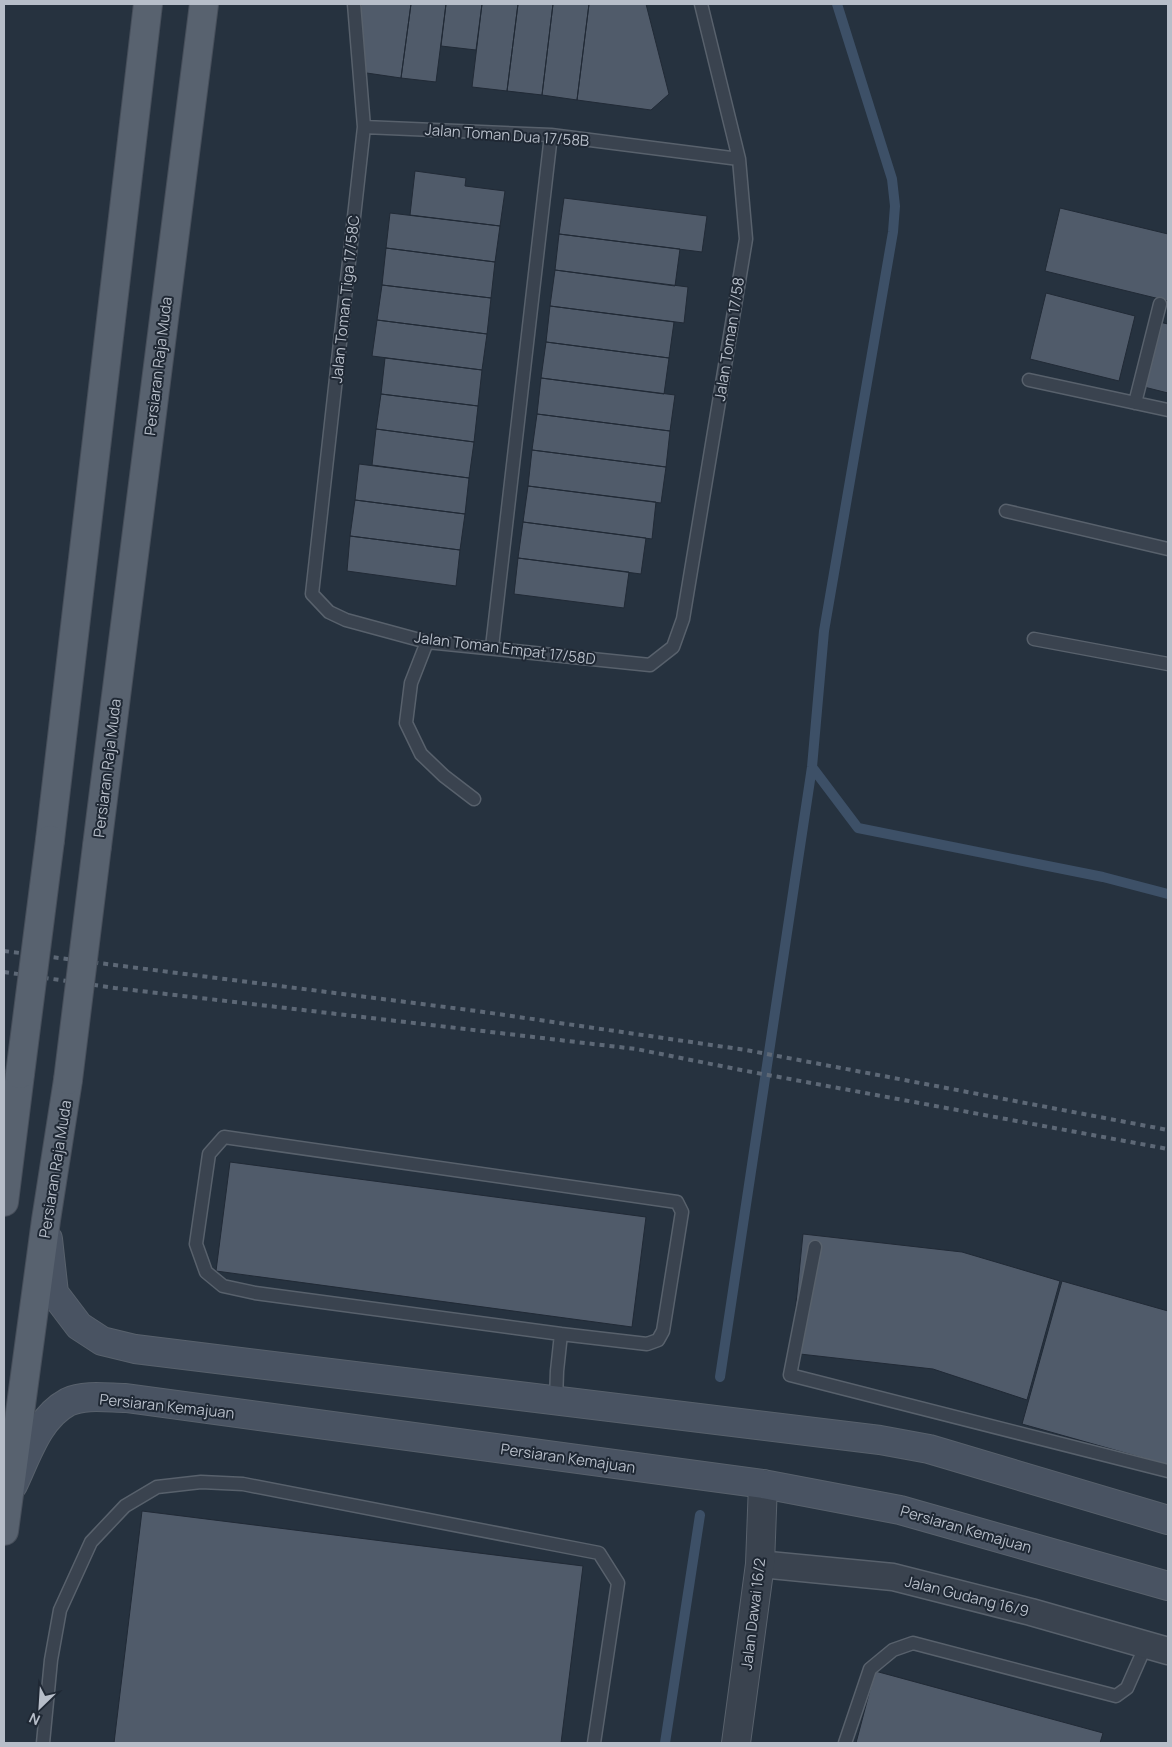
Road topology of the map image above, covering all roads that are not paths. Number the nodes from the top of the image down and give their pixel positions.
1 (148, 4) edge
2 (204, 4) edge
3 (354, 4) edge
4 (701, 4) edge
5 (364, 127) junction
6 (551, 135) junction
7 (739, 159) junction
8 (1160, 304) dead end
9 (1029, 380) dead end
10 (1135, 403) junction
11 (1168, 410) edge
12 (1006, 511) dead end
13 (1168, 549) edge
14 (312, 594) joint
15 (1034, 639) dead end
16 (427, 642) junction
17 (492, 647) junction
18 (1168, 664) edge
19 (650, 665) joint
20 (474, 799) dead end
21 (4, 1202) edge
22 (46, 1220) junction
23 (815, 1247) dead end
24 (561, 1334) junction
25 (556, 1400) junction
26 (1168, 1471) edge
27 (763, 1484) junction
28 (9, 1493) junction
29 (1168, 1520) edge
30 (4, 1531) edge
31 (760, 1564) junction
32 (1168, 1586) edge
33 (1157, 1648) edge
34 (43, 1743) edge
35 (594, 1743) edge
36 (736, 1743) edge
37 (845, 1743) edge

1 - 21 main road, bridge
2 - 22 main road, Persiaran Raja Muda, bridge
3 - 5 lane, Jalan Toman Tiga 17/58C
4 - 7 lane, Jalan Toman 17/58
5 - 6 lane, Jalan Toman Dua 17/58B
5 - 14 lane, Jalan Toman Tiga 17/58C
6 - 7 lane, Jalan Toman Dua 17/58B
6 - 17 lane
7 - 19 lane, Jalan Toman 17/58
8 - 10 lane
9 - 10 lane
10 - 11 lane
12 - 13 lane
14 - 16 lane, Jalan Toman Empat 17/58D
15 - 18 lane
16 - 17 lane, Jalan Toman Empat 17/58D
16 - 20 lane
17 - 19 lane, Jalan Toman Empat 17/58D
22 - 25 main road
22 - 28 main road, Persiaran Raja Muda
23 - 26 lane
24 - 24 lane
24 - 25 lane
25 - 29 main road
27 - 28 main road, Persiaran Kemajuan
27 - 31 street, Jalan Dawai 16/2
27 - 32 main road, Persiaran Kemajuan
28 - 30 main road, Persiaran Raja Muda
31 - 33 street, Jalan Gudang 16/9
31 - 36 street, Jalan Dawai 16/2
33 - 37 lane
34 - 35 lane

